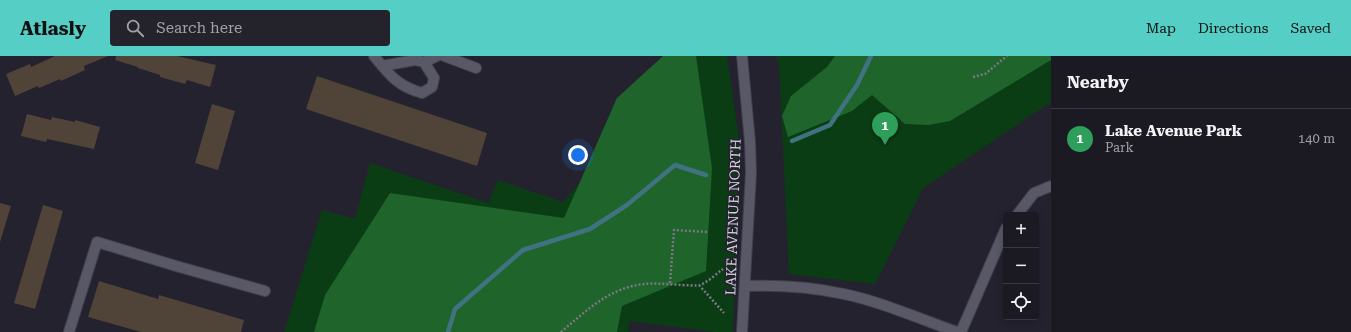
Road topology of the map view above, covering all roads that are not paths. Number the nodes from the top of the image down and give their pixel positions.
1 (374, 56) edge
2 (437, 56) edge
3 (444, 56) edge
4 (742, 56) edge
5 (424, 62) junction
6 (382, 66) junction
7 (476, 68) dead end
8 (1051, 186) edge
9 (1019, 212) edge
10 (1003, 235) edge
11 (746, 286) junction
12 (264, 291) dead end
13 (70, 332) edge
14 (742, 332) edge
15 (957, 332) edge
16 (961, 332) edge

1 - 6 street
2 - 5 street
3 - 7 street
4 - 11 street, LAKE AVENUE NORTH
5 - 6 street
5 - 6 street
8 - 9 street
10 - 16 street
11 - 14 street, LAKE AVENUE NORTH
11 - 15 street
12 - 13 street

